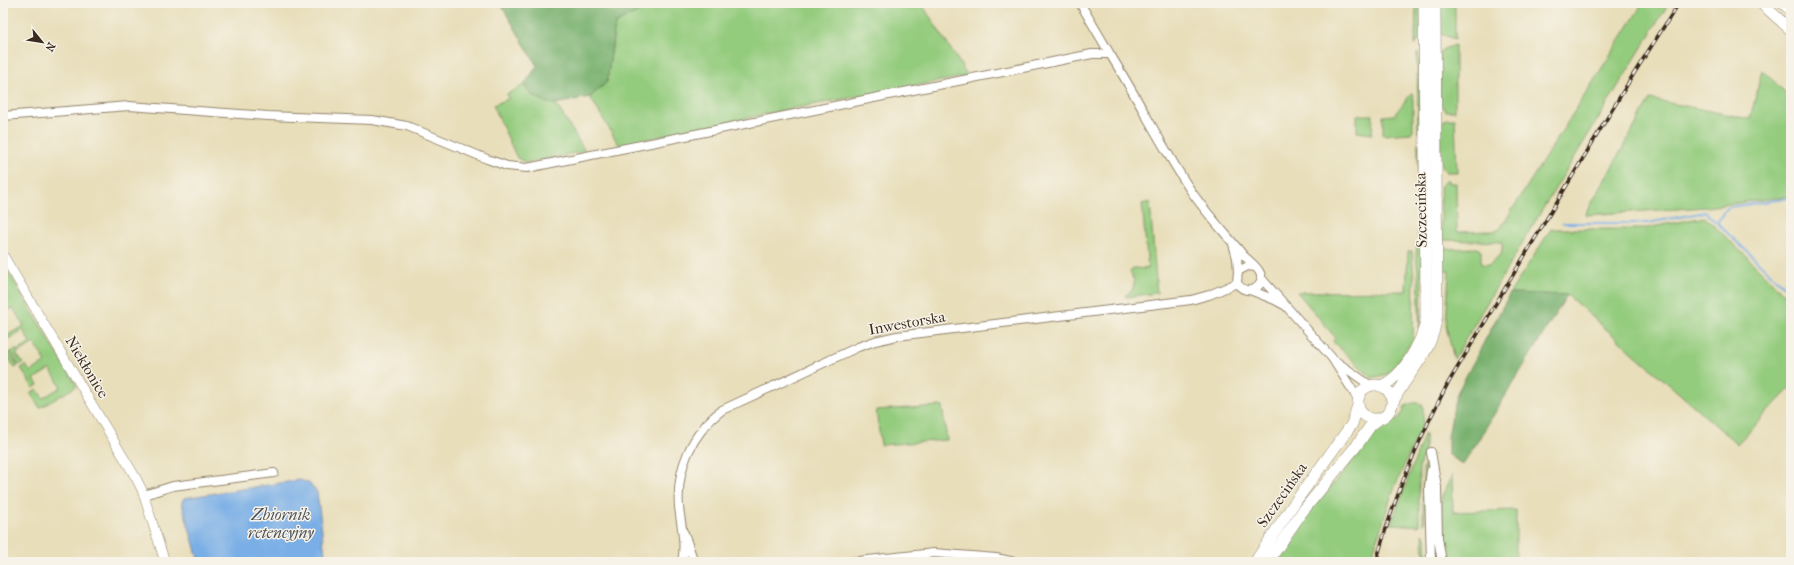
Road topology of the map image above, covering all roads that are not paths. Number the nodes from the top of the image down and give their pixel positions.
1 (1080, 3) edge
2 (1424, 3) edge
3 (1435, 3) edge
4 (1762, 3) edge
5 (1783, 3) edge
6 (1791, 10) edge
7 (1791, 30) edge
8 (1110, 54) junction
9 (3, 116) edge
10 (1232, 242) junction
11 (3, 254) edge
12 (1255, 267) junction
13 (1238, 273) junction
14 (1261, 278) junction
15 (1237, 283) junction
16 (1250, 290) junction
17 (1286, 306) junction
18 (1332, 358) junction
19 (1375, 386) junction
20 (1358, 402) junction
21 (1392, 404) junction
22 (1379, 419) junction
23 (274, 473) dead end
24 (144, 495) junction
25 (682, 526) junction
26 (165, 562) edge
27 (682, 562) edge
28 (694, 562) edge
29 (849, 562) edge
30 (1015, 562) edge
31 (1255, 562) edge
32 (1268, 562) edge
33 (1431, 562) edge
34 (1442, 562) edge

1 - 8 street
2 - 19 main road, Szczecińska
3 - 21 main road, Szczecińska
4 - 7 main road
5 - 6 main road
8 - 9 street
8 - 10 street
10 - 12 street
10 - 13 street
11 - 24 street, Niekłonice
12 - 13 street
12 - 14 street
13 - 15 street
14 - 16 street
14 - 17 street
15 - 16 street
15 - 25 street, Inwestorska
16 - 17 street
17 - 18 street
18 - 19 street
18 - 20 street
19 - 20 main road
19 - 21 main road
20 - 22 main road
20 - 31 main road, Szczecińska
21 - 22 main road
22 - 32 main road, Szczecińska
23 - 24 street
24 - 26 street, Niekłonice
25 - 27 street, Inwestorska
25 - 28 street, Inwestorska
29 - 30 street
33 - 34 street

